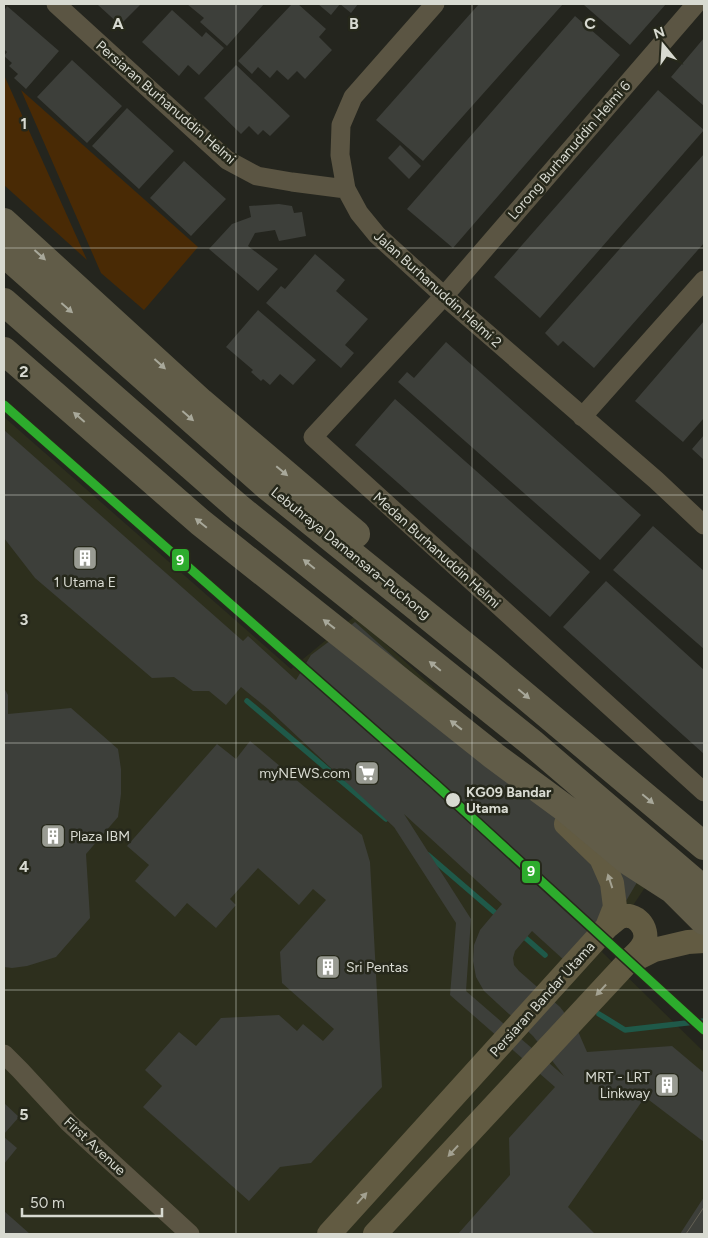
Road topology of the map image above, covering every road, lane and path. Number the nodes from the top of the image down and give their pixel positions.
1 (56, 4) edge
2 (434, 4) edge
3 (696, 4) edge
4 (346, 189) junction
5 (4, 222) edge
6 (4, 253) edge
7 (704, 280) edge
8 (444, 296) junction
9 (4, 302) edge
10 (4, 351) edge
11 (582, 417) junction
12 (704, 525) edge
13 (486, 663) junction
14 (494, 756) junction
15 (558, 765) junction
16 (704, 792) edge
17 (704, 846) edge
18 (673, 890) junction
19 (704, 890) edge
20 (704, 921) edge
21 (607, 928) junction
22 (704, 941) edge
23 (626, 964) junction
24 (4, 1054) edge
25 (459, 1091) junction
26 (486, 1115) junction
27 (190, 1234) edge
28 (329, 1234) edge
29 (375, 1234) edge

1 - 4 street, Persiaran Burhanuddin Helmi
2 - 4 street, Jalan Burhanuddin Helmi 2
3 - 8 street, Lorong Burhanuddin Helmi 6
4 - 8 street, Jalan Burhanuddin Helmi 2
5 -> 13 highway
6 -> 13 highway, Lebuhraya Damansara–Puchong
7 - 11 street
8 - 11 street, Jalan Burhanuddin Helmi 2
8 - 16 street, Medan Burhanuddin Helmi
15 -> 9 highway
14 -> 10 highway
11 - 12 street, Jalan Burhanuddin Helmi 2
13 -> 17 highway, Lebuhraya Damansara–Puchong
14 - 18 highway
21 -> 14 main road, Persiaran Bandar Utama
15 - 18 highway
15 - 19 highway
18 - 20 highway
21 - 23 main road
21 - 25 main road, Persiaran Bandar Utama
22 - 23 main road
23 -> 26 main road
24 - 27 street, First Avenue
25 - 26 main road
28 -> 25 main road, Persiaran Bandar Utama
26 -> 29 main road

